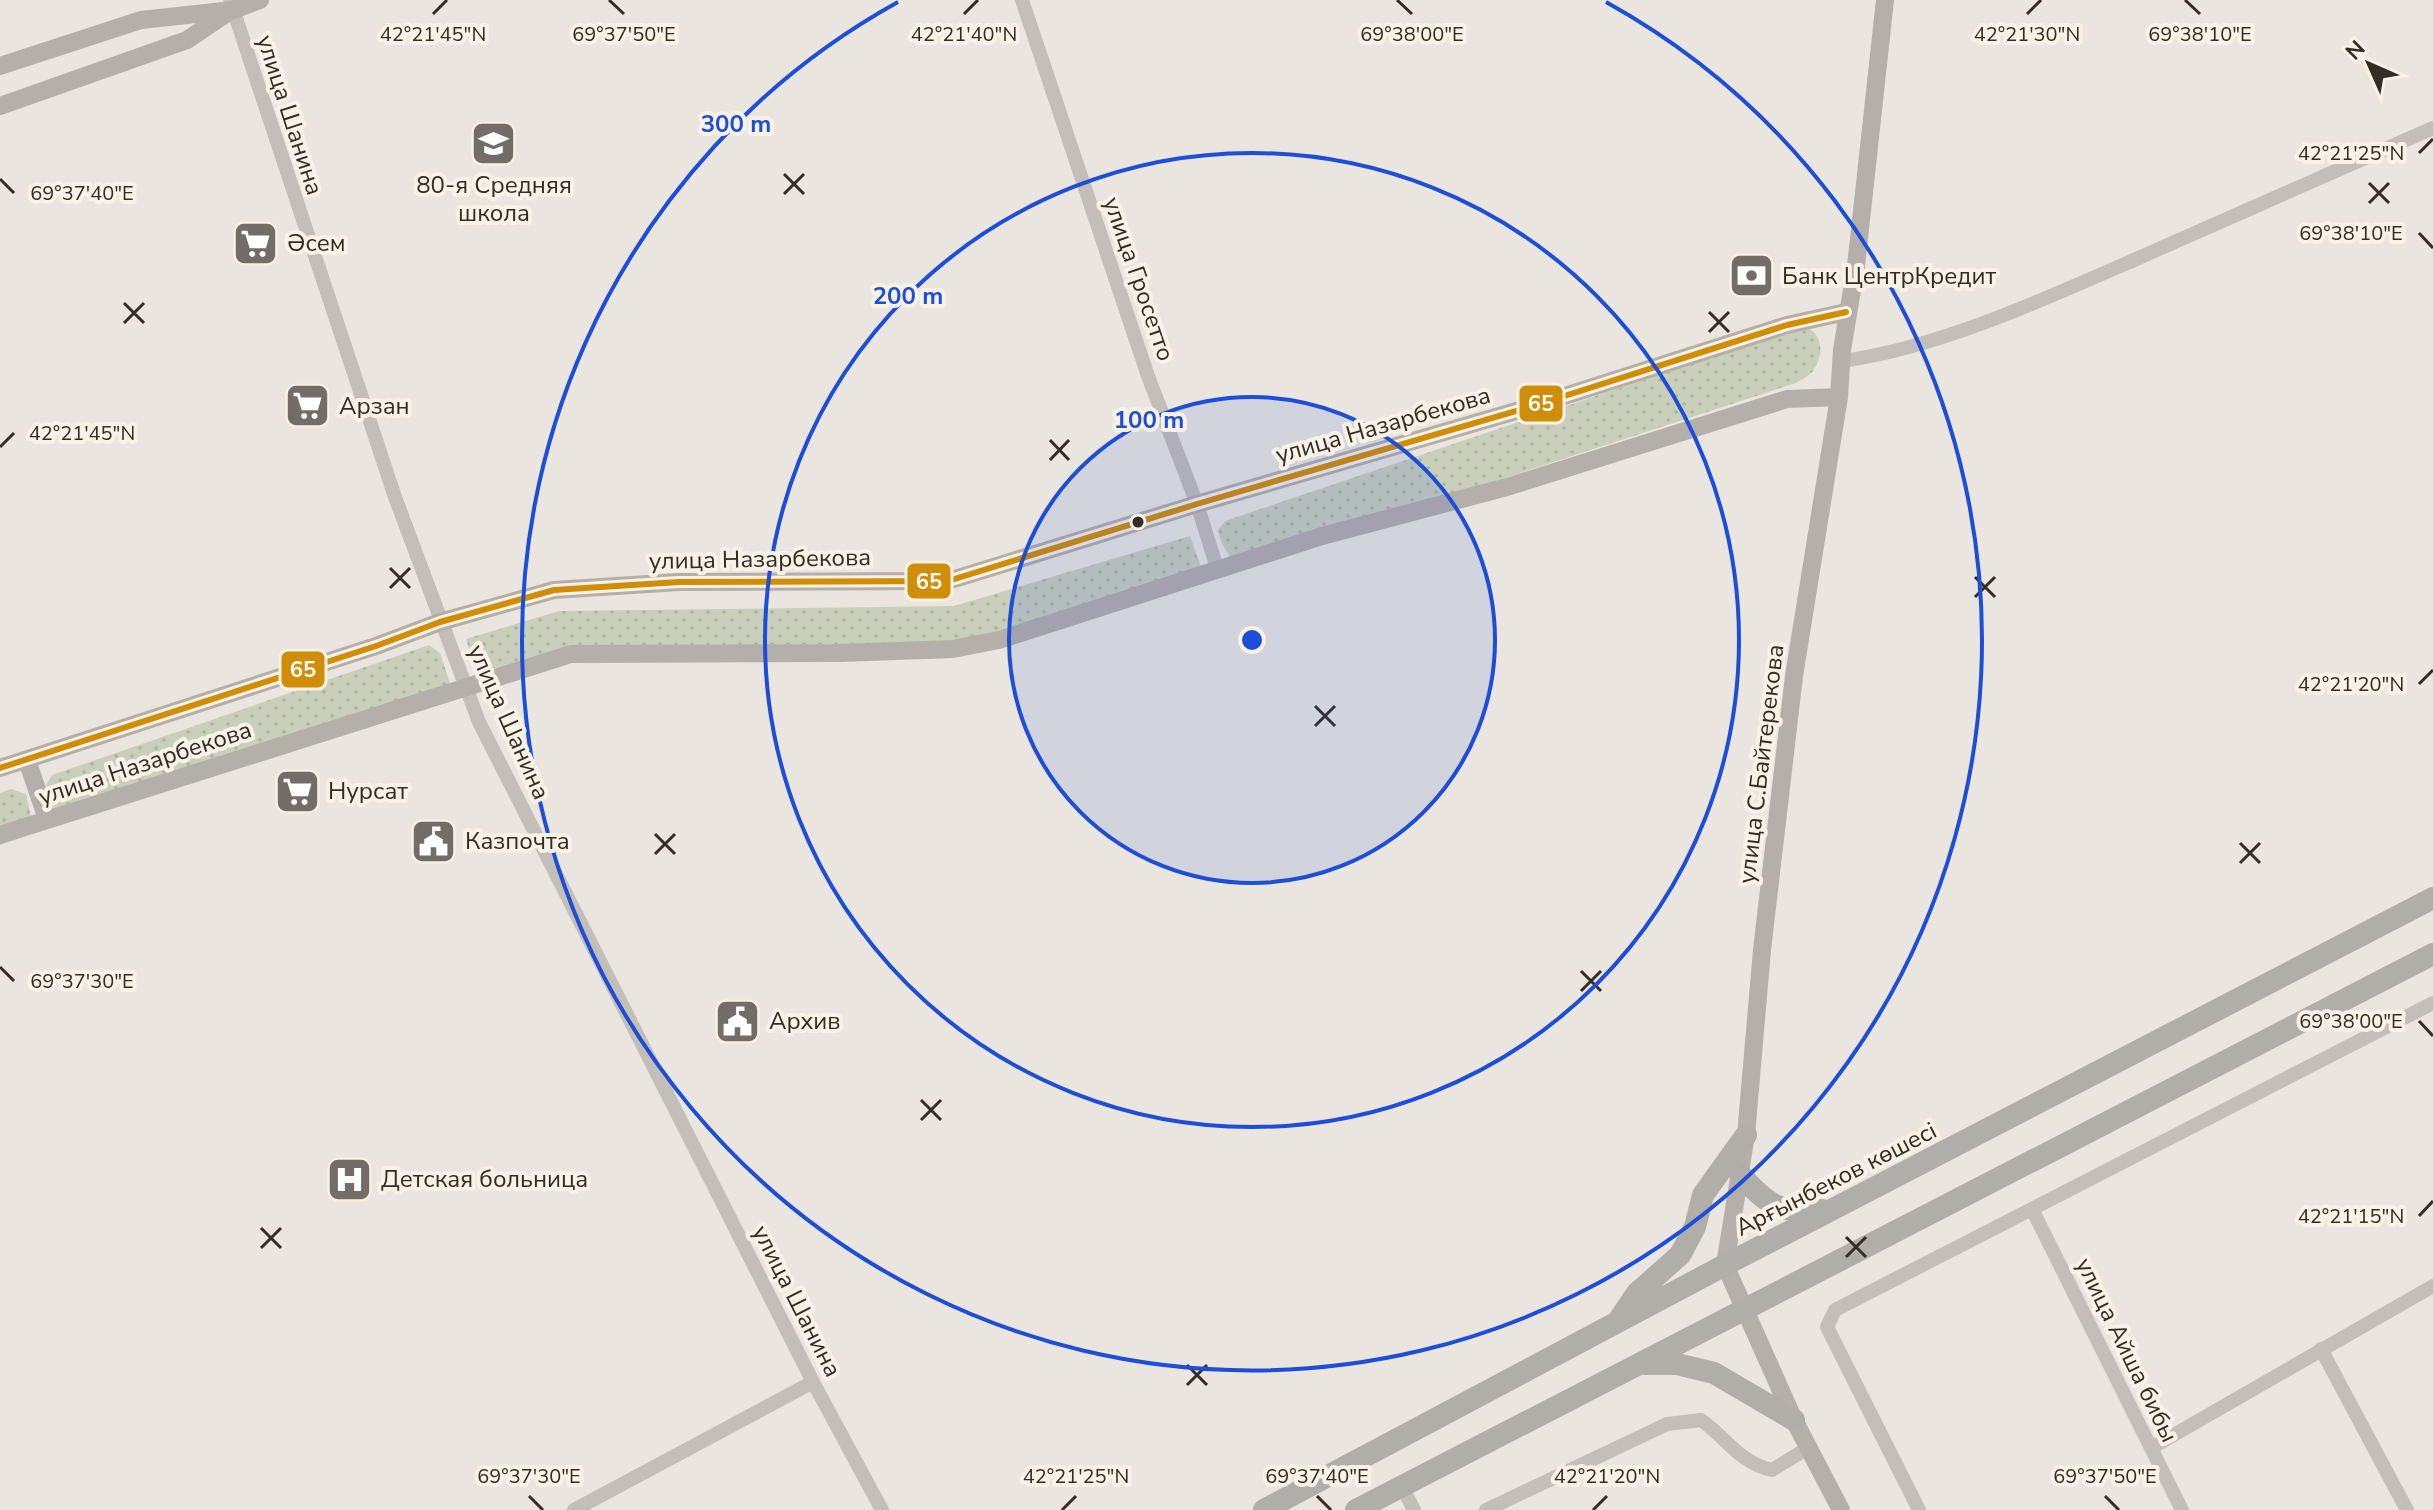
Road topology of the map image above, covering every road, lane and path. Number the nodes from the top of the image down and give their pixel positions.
1 (260, 0) edge
2 (1022, 0) edge
3 (1885, 0) edge
4 (231, 5) edge
5 (0, 66) edge
6 (0, 106) edge
7 (2433, 128) edge
8 (1846, 312) junction
9 (1842, 361) junction
10 (1839, 397) junction
11 (1197, 504) junction
12 (1218, 571) junction
13 (440, 622) junction
14 (467, 686) junction
15 (27, 760) junction
16 (0, 768) edge
17 (47, 819) junction
18 (0, 835) edge
19 (2433, 898) edge
20 (2433, 954) edge
21 (2433, 1003) edge
22 (1746, 1135) junction
23 (1740, 1174) junction
24 (1835, 1208) junction
25 (2032, 1209) junction
26 (1725, 1265) junction
27 (2433, 1286) edge
28 (1745, 1309) junction
29 (1618, 1322) junction
30 (2321, 1349) junction
31 (1641, 1364) junction
32 (813, 1382) junction
33 (1794, 1420) junction
34 (1808, 1448) junction
35 (2151, 1448) junction
36 (1402, 1487) junction
37 (574, 1510) edge
38 (882, 1510) edge
39 (1264, 1510) edge
40 (1356, 1510) edge
41 (1414, 1510) edge
42 (1486, 1510) edge
43 (1841, 1510) edge
44 (1919, 1510) edge
45 (2182, 1510) edge
46 (2407, 1510) edge

1 - 4 street
2 - 11 street, улица Гросетто
3 - 8 street, улица С.Байтерекова
4 - 5 street
4 - 6 street
4 - 13 street, улица Шанина
7 - 9 street
8 - 9 street, улица С.Байтерекова
8 - 11 street, улица Назарбекова
9 - 10 street, улица С.Байтерекова
10 - 12 street, улица Назарбекова
10 - 22 street, улица С.Байтерекова
11 - 12 street, улица Гросетто
11 - 13 street, улица Назарбекова
12 - 14 street, улица Назарбекова
13 - 14 street, улица Шанина
13 - 15 street, улица Назарбекова
14 - 17 street, улица Назарбекова
14 - 32 street, улица Шанина
15 - 16 street, улица Назарбекова
15 - 17 street
17 - 18 street, улица Назарбекова
19 - 24 main road, Арғынбеков көшесі
20 - 28 main road
21 - 25 street
22 - 23 street, улица С.Байтерекова
22 - 29 main road
23 - 24 main road
23 - 26 street, улица С.Байтерекова
24 - 26 main road, Арғынбеков көшесі
25 - 35 street, улица Айша бибы
25 - 44 street
26 - 28 street
26 - 29 main road, Арғынбеков көшесі
27 - 30 street
28 - 31 main road
28 - 33 street
29 - 39 main road, Арғынбеков көшесі
30 - 35 street
30 - 46 street
31 - 33 main road
31 - 36 main road
32 - 37 street
32 - 38 street, улица Шанина
33 - 34 street
34 - 42 street
34 - 43 street
35 - 45 street, улица Айша бибы
36 - 40 main road
36 - 41 street

